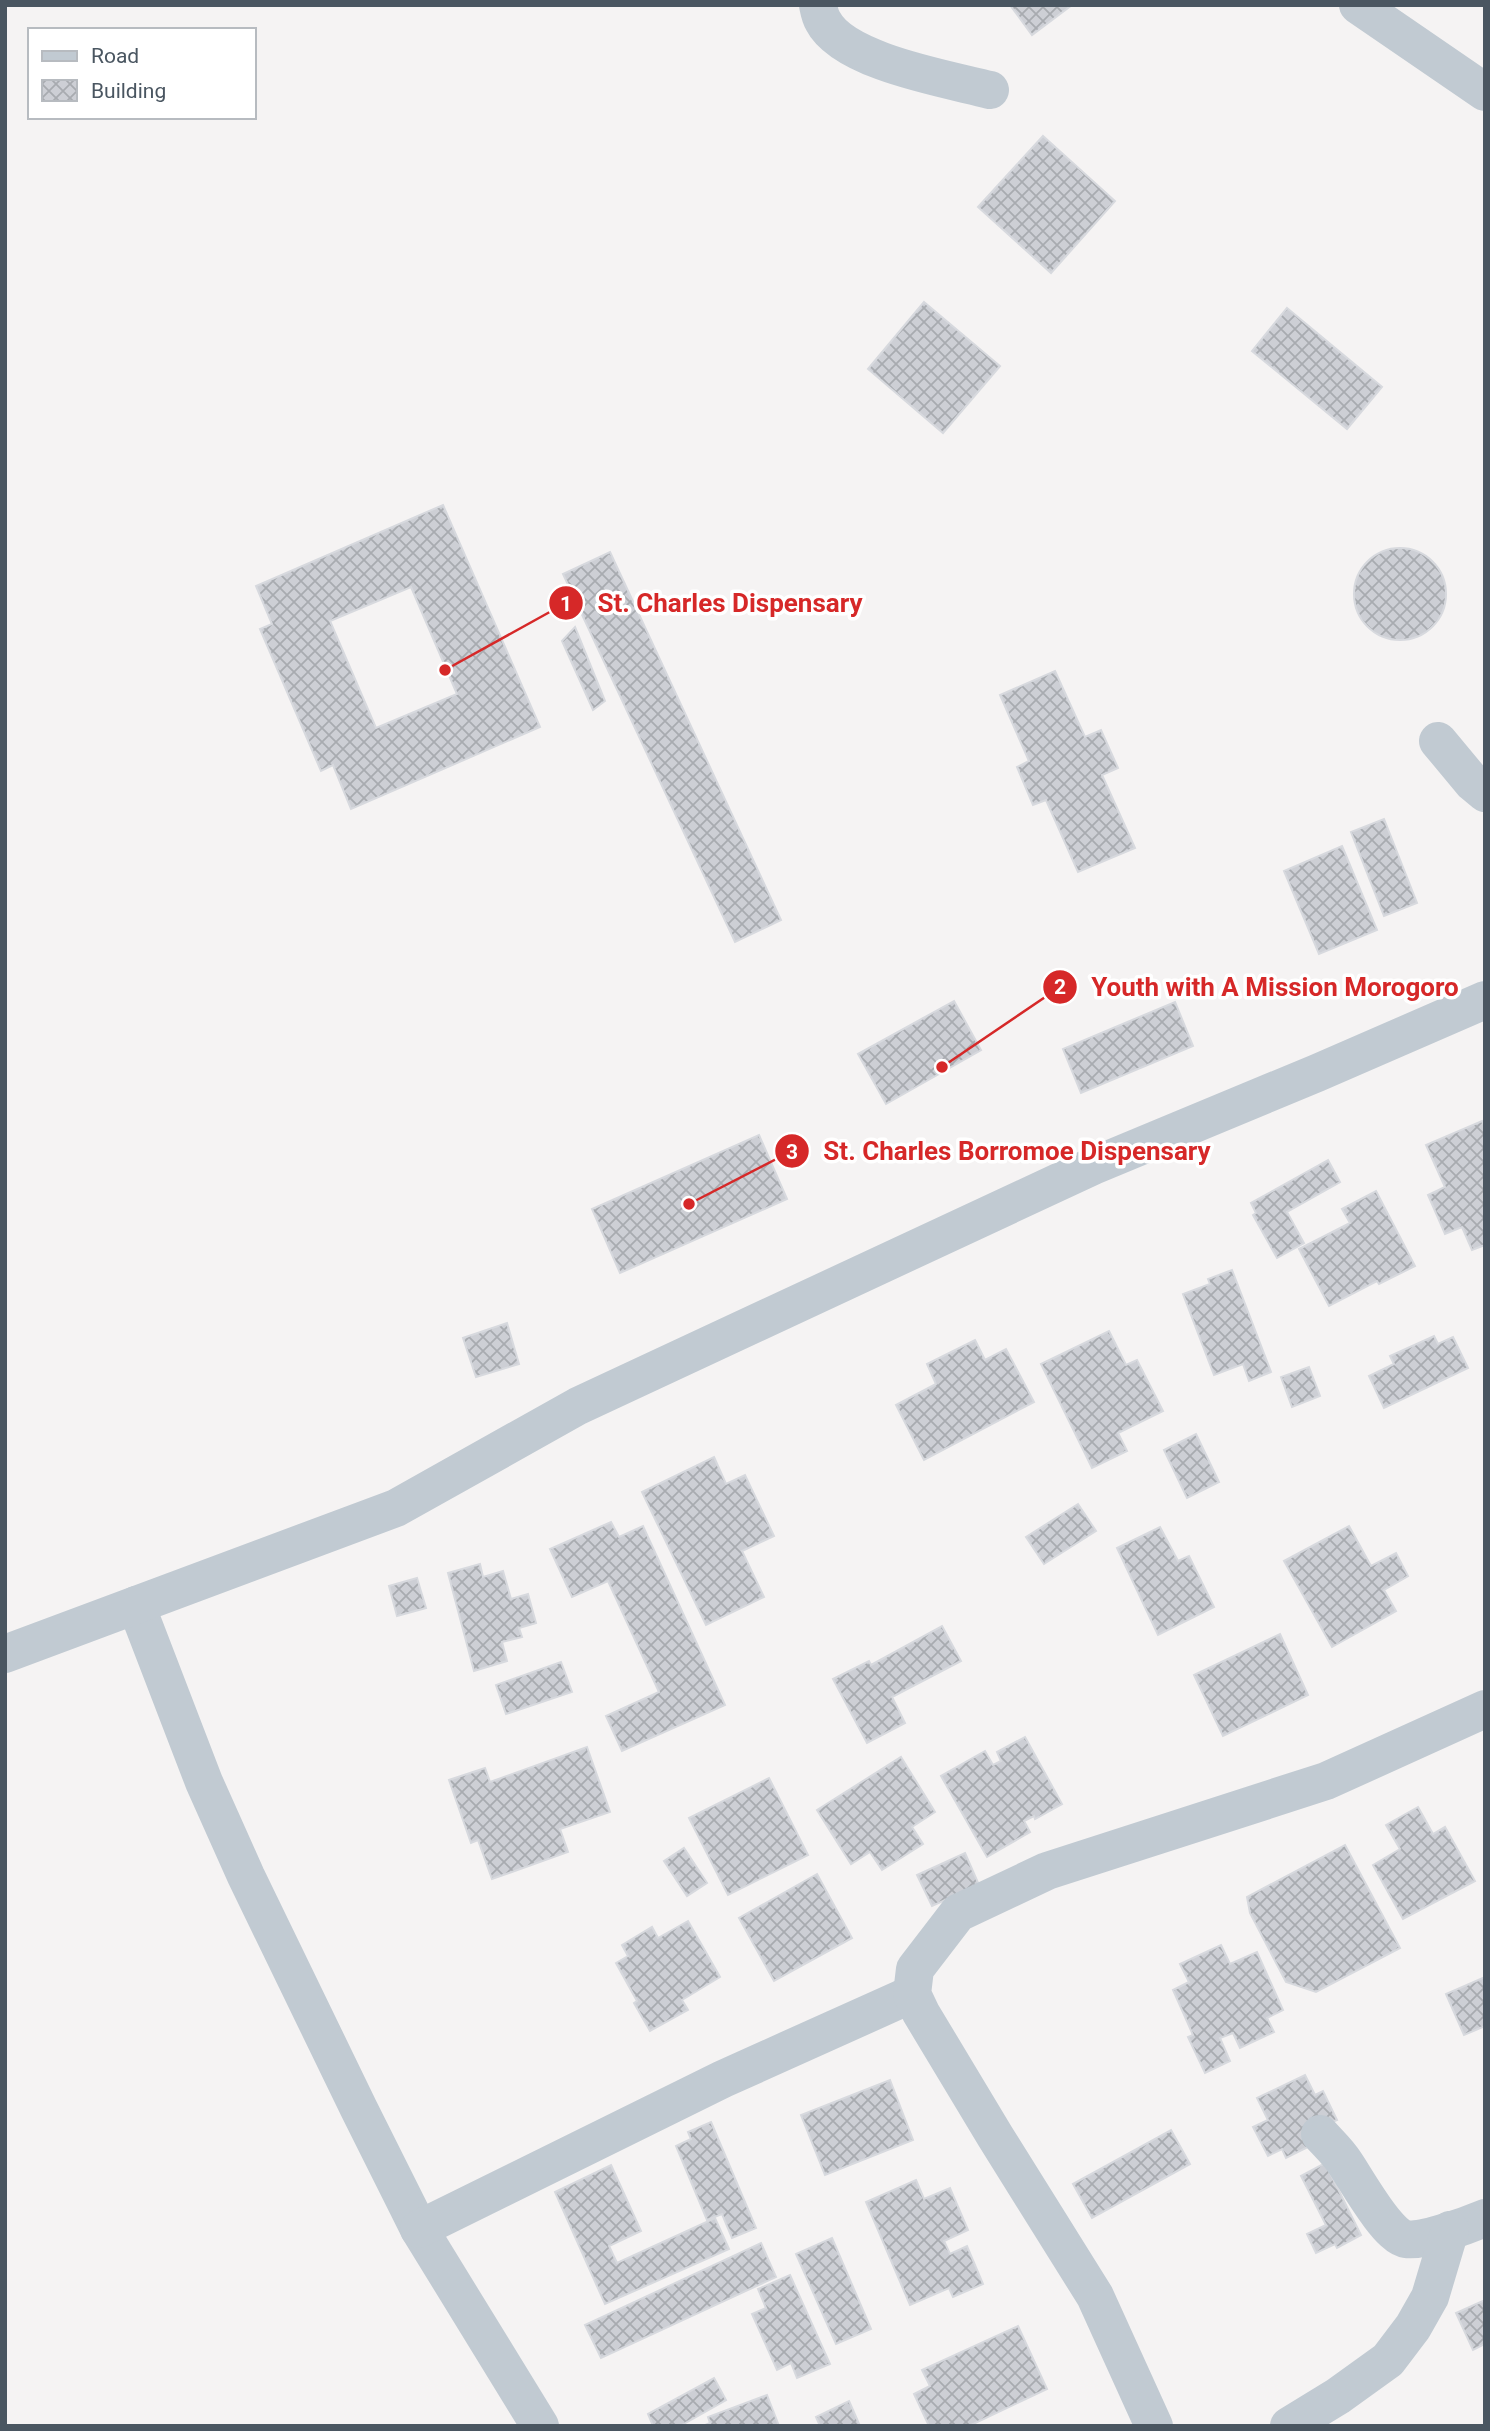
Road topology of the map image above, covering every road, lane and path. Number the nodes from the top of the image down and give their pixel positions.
1 (818, 5) edge
2 (1358, 5) edge
3 (990, 90) dead end
4 (1485, 92) edge
5 (1438, 741) dead end
6 (1485, 793) edge
7 (1485, 1000) edge
8 (136, 1605) junction
9 (5, 1654) edge
10 (1485, 1709) edge
11 (912, 1994) junction
12 (1320, 2134) dead end
13 (1467, 2224) edge
14 (419, 2229) junction
15 (540, 2426) edge
16 (1154, 2426) edge
17 (1289, 2426) edge

1 - 3 street
2 - 4 street
5 - 6 street
7 - 8 street
8 - 9 street
8 - 14 street
10 - 11 street
11 - 14 street
11 - 16 street
12 - 13 street
13 - 17 street
14 - 15 street

